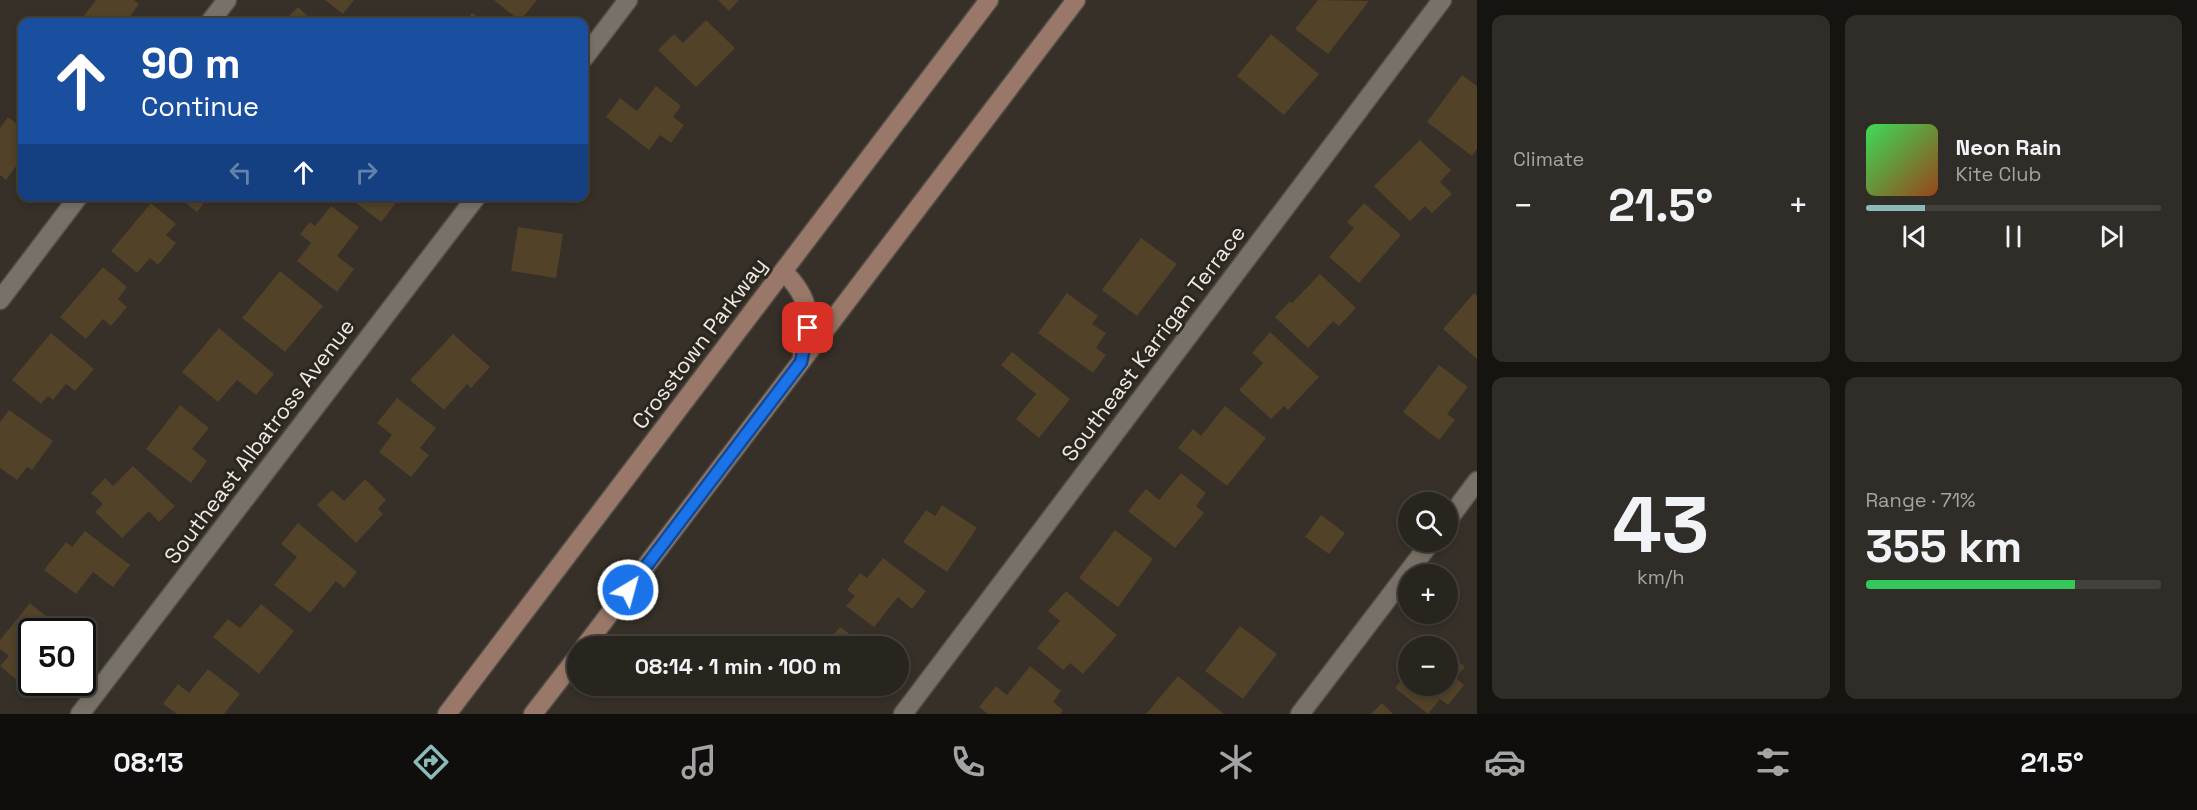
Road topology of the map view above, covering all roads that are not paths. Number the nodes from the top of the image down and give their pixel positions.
1 (227, 0) edge
2 (628, 0) edge
3 (989, 0) edge
4 (1076, 0) edge
5 (1442, 0) edge
6 (213, 18) edge
7 (588, 53) edge
8 (75, 201) edge
9 (473, 201) edge
10 (783, 271) junction
11 (0, 300) edge
12 (801, 362) junction
13 (1477, 481) edge
14 (1458, 507) edge
15 (1423, 552) edge
16 (593, 636) edge
17 (567, 670) edge
18 (80, 714) edge
19 (447, 714) edge
20 (533, 714) edge
21 (903, 714) edge
22 (1300, 714) edge

1 - 6 street
2 - 7 street
3 - 10 main road, Crosstown Parkway
4 - 12 main road
5 - 21 street, Southeast Karrigan Terrace
8 - 11 street
9 - 18 street, Southeast Albatross Avenue
10 - 12 main road
10 - 19 main road, Crosstown Parkway
12 - 16 main road
13 - 14 street
15 - 22 street
17 - 20 main road

